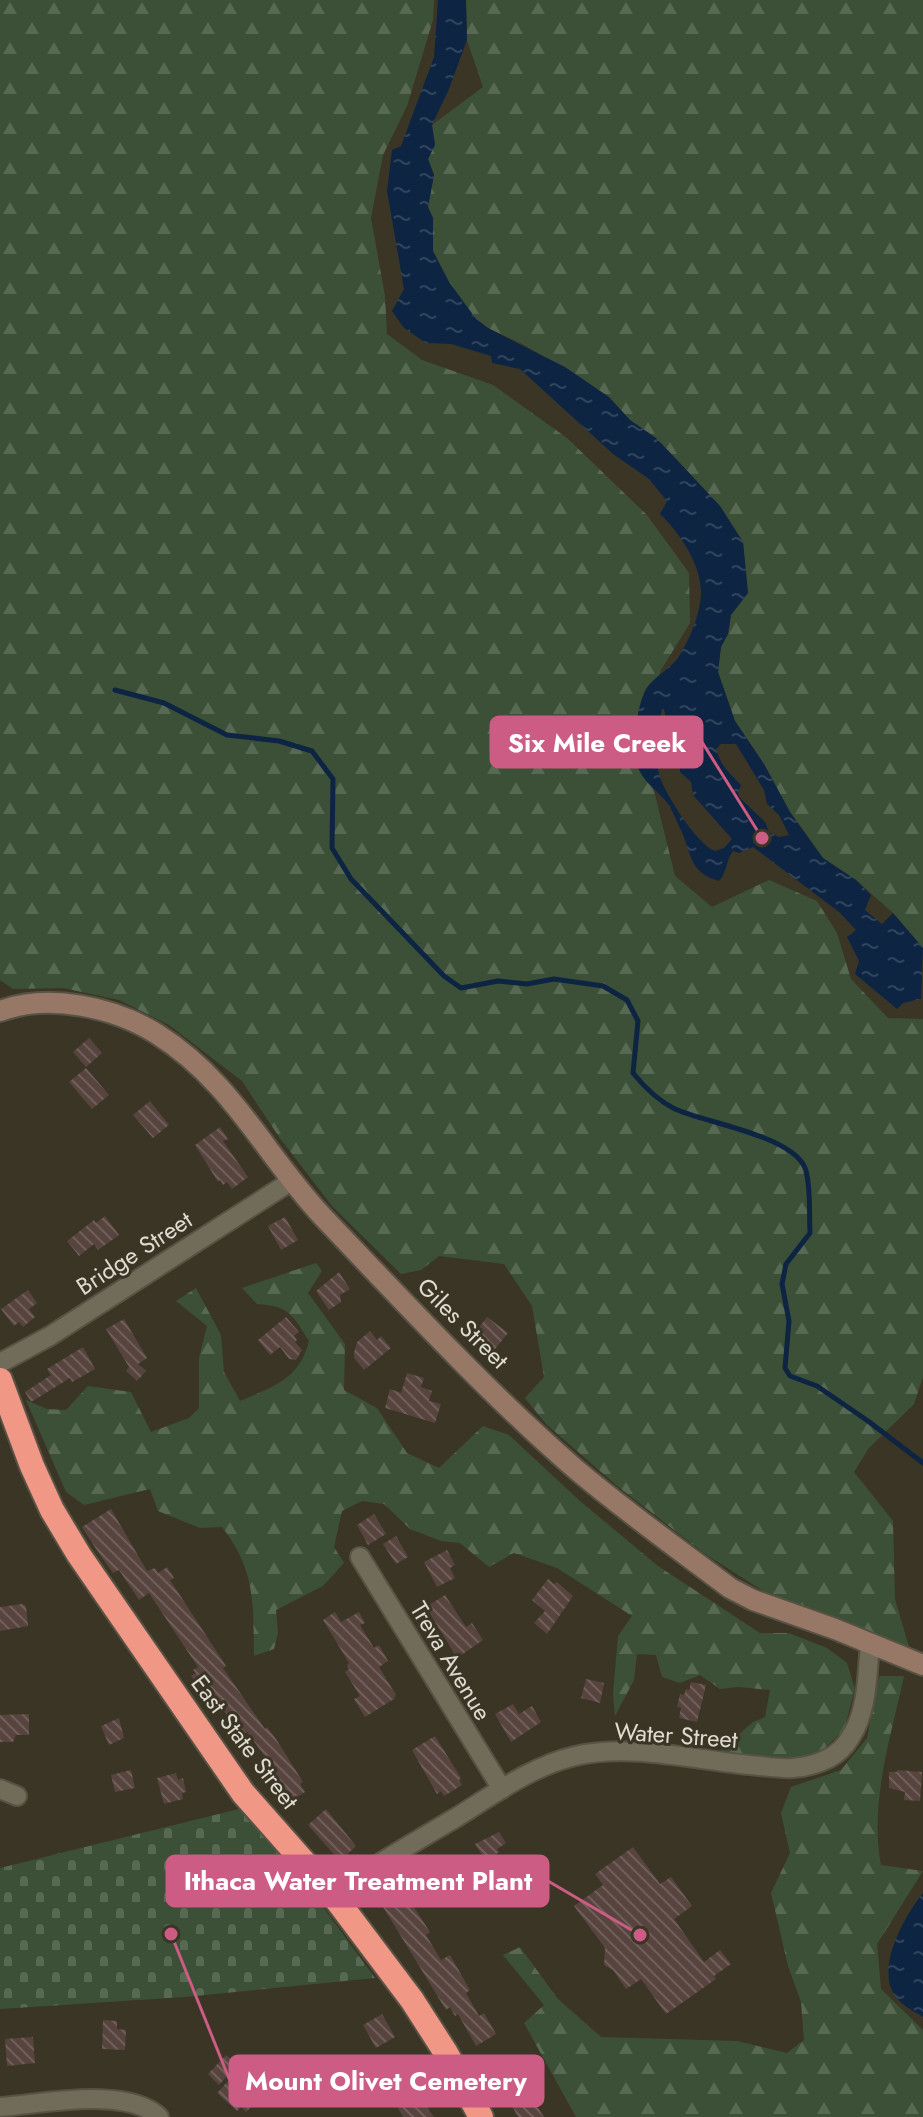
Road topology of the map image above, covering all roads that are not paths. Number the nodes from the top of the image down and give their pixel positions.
1 (0, 1011) edge
2 (293, 1180) junction
3 (0, 1363) edge
4 (0, 1380) edge
5 (360, 1557) dead end
6 (870, 1644) junction
7 (923, 1665) edge
8 (502, 1789) junction
9 (333, 1895) junction
10 (0, 2107) edge
11 (159, 2117) edge
12 (481, 2117) edge

1 - 2 street, Giles Street
2 - 3 street, Bridge Street
2 - 6 street, Giles Street
4 - 9 highway, East State Street
5 - 8 street, Treva Avenue
6 - 7 street, Giles Street
6 - 8 street, Water Street
8 - 9 street, Water Street
9 - 12 highway, East State Street
10 - 11 street

